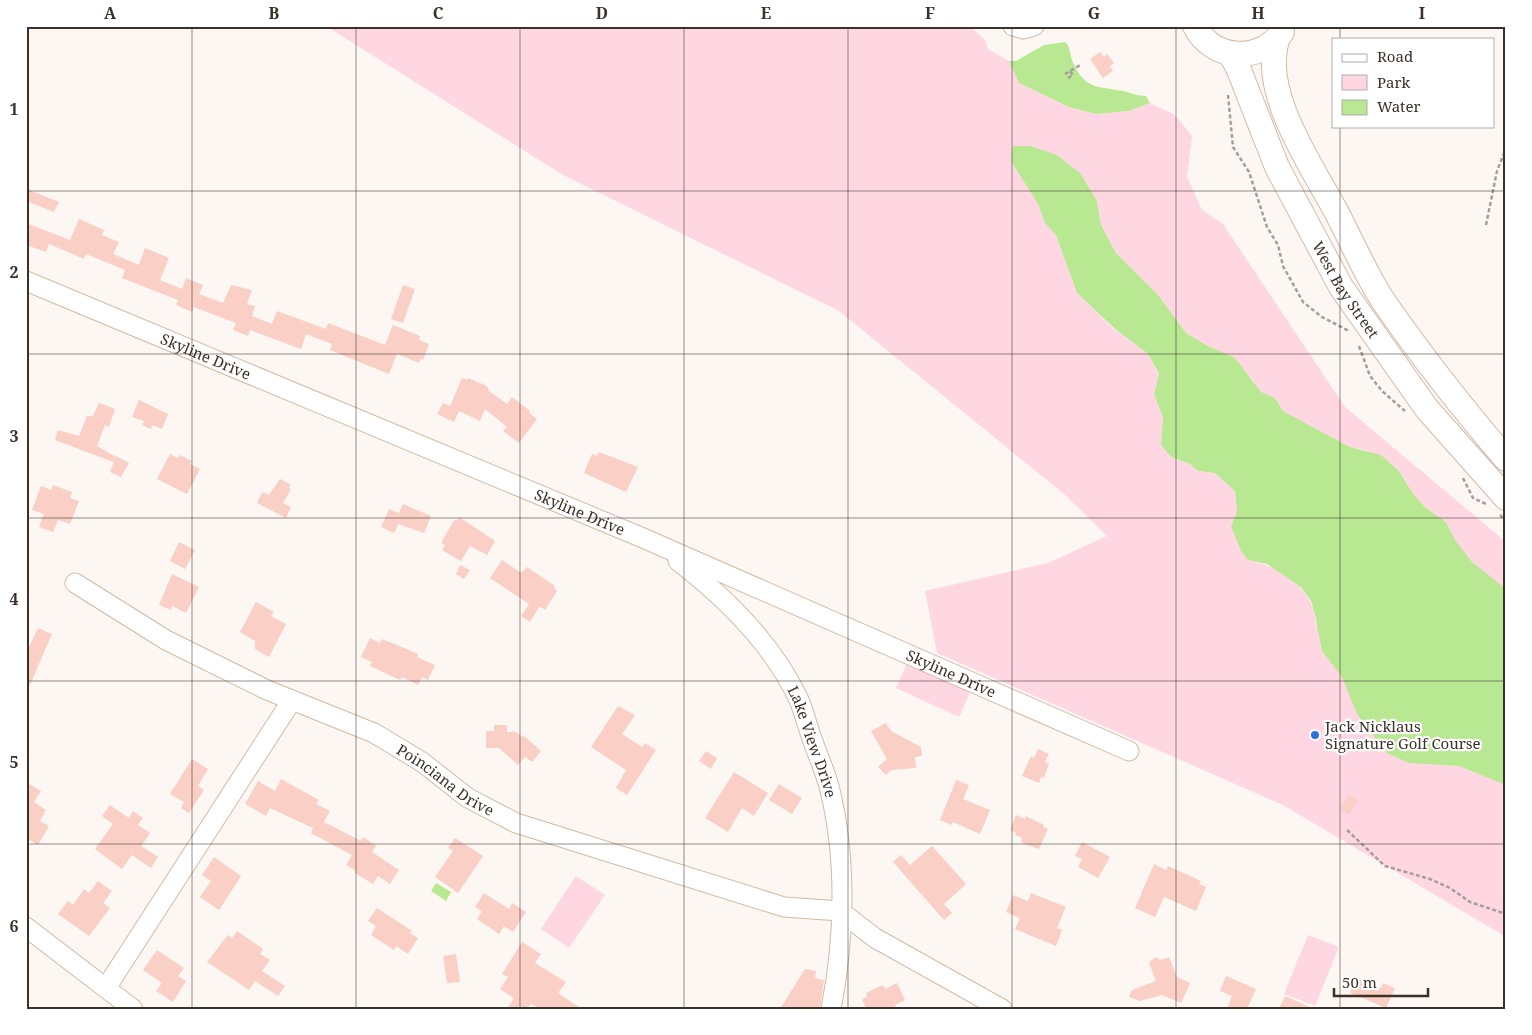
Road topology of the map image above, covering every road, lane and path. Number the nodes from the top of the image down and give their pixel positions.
1 (1013, 26) edge
2 (1034, 26) edge
3 (1194, 28) edge
4 (1281, 33) edge
5 (1230, 54) junction
6 (1082, 64) dead end
7 (1070, 71) junction
8 (1065, 74) dead end
9 (1068, 78) dead end
10 (1506, 148) edge
11 (1486, 225) dead end
12 (26, 281) edge
13 (1506, 459) edge
14 (1506, 498) edge
15 (644, 538) junction
16 (75, 583) dead end
17 (292, 700) junction
18 (1129, 751) dead end
19 (1347, 830) dead end
20 (840, 911) junction
21 (1506, 914) edge
22 (26, 927) edge
23 (106, 988) junction
24 (133, 1009) edge
25 (831, 1009) edge
26 (1002, 1009) edge

1 - 2 street
3 - 5 main road
4 - 5 main road
4 - 13 main road, West Bay Street
5 - 14 main road, West Bay Street
6 - 7 path
7 - 8 path
7 - 9 path
10 - 11 path
12 - 15 street, Skyline Drive
15 - 18 street, Skyline Drive
15 - 20 street, Lake View Drive
16 - 17 street, Poinciana Drive
17 - 20 street, Poinciana Drive
17 - 23 street
19 - 21 path
20 - 25 street, Lake View Drive
20 - 26 street
22 - 23 street
23 - 24 street

